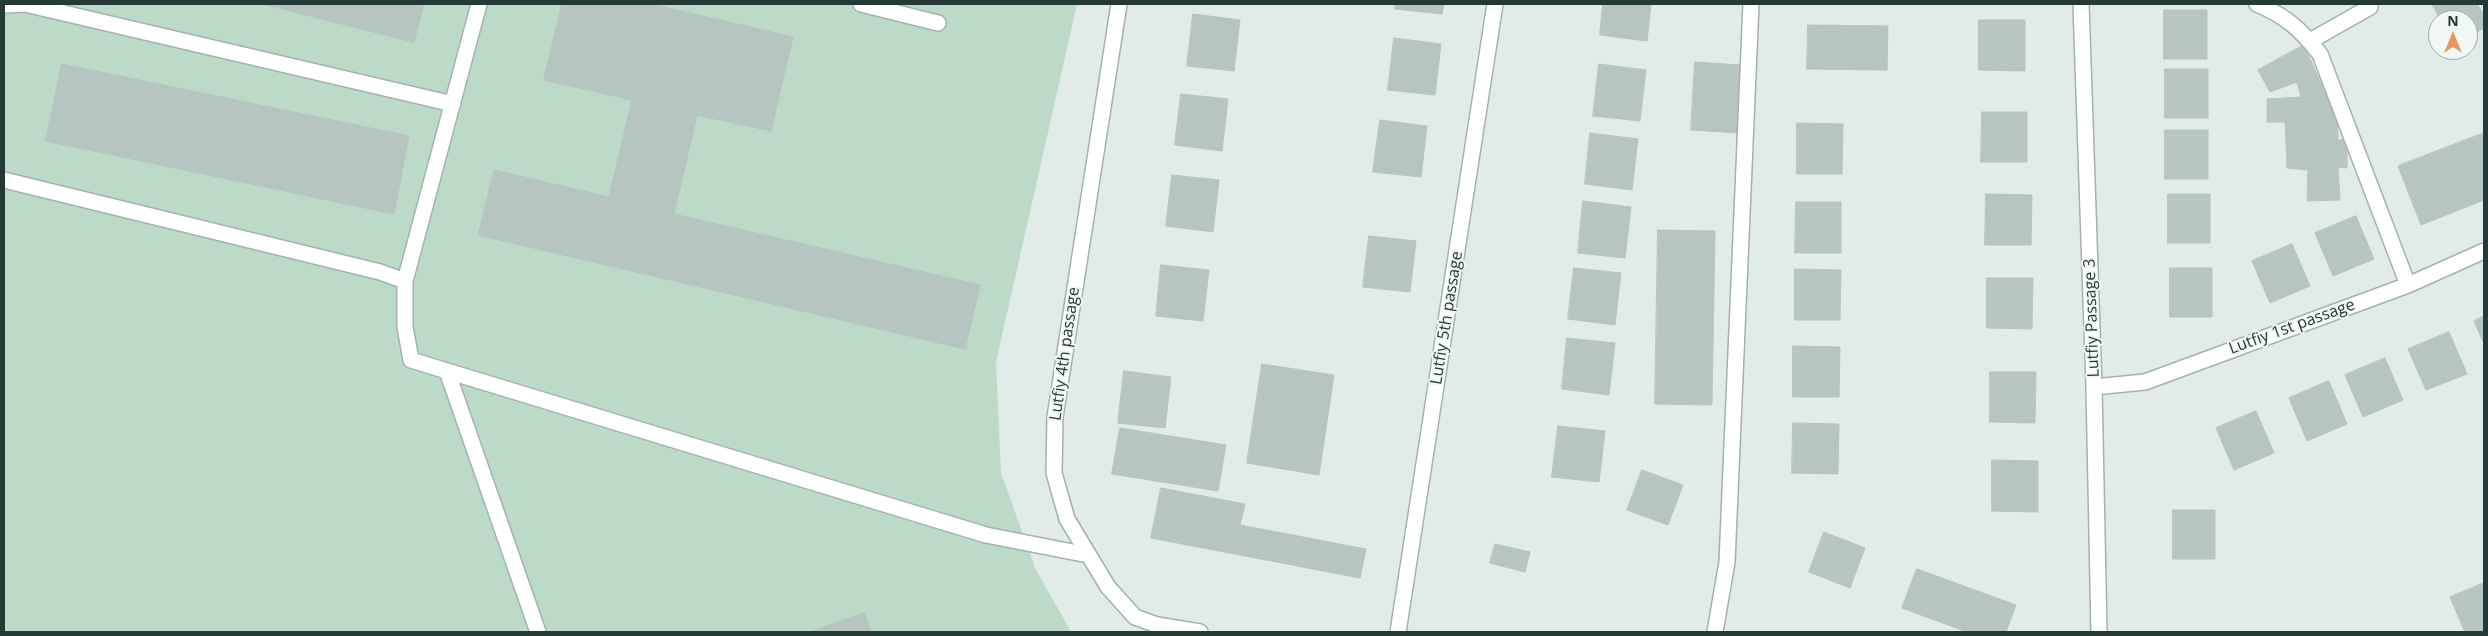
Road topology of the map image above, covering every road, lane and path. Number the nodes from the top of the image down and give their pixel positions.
1 (25, 4) edge
2 (479, 4) edge
3 (861, 4) edge
4 (1119, 4) edge
5 (1495, 4) edge
6 (1752, 4) edge
7 (2081, 4) edge
8 (2257, 4) edge
9 (4, 5) edge
10 (2370, 7) dead end
11 (938, 23) dead end
12 (2310, 41) junction
13 (452, 104) junction
14 (4, 180) edge
15 (2484, 250) edge
16 (405, 281) junction
17 (2408, 284) junction
18 (447, 371) junction
19 (2094, 387) junction
20 (1088, 555) junction
21 (538, 632) edge
22 (1200, 632) edge
23 (1398, 632) edge
24 (1715, 632) edge
25 (2099, 632) edge

1 - 9 street
1 - 13 street
2 - 13 street
3 - 11 street
4 - 20 street, Lutfiy 4th passage
5 - 23 street, Lutfiy 5th passage
6 - 24 street
7 - 19 street, Lutfiy Passage 3
8 - 12 street
10 - 12 street
12 - 17 street
13 - 16 street
14 - 16 street
15 - 17 street, Lutfiy 1st passage
16 - 18 street
17 - 19 street, Lutfiy 1st passage
18 - 20 street
18 - 21 street
19 - 25 street, Lutfiy Passage 3
20 - 22 street, Lutfiy 4th passage

